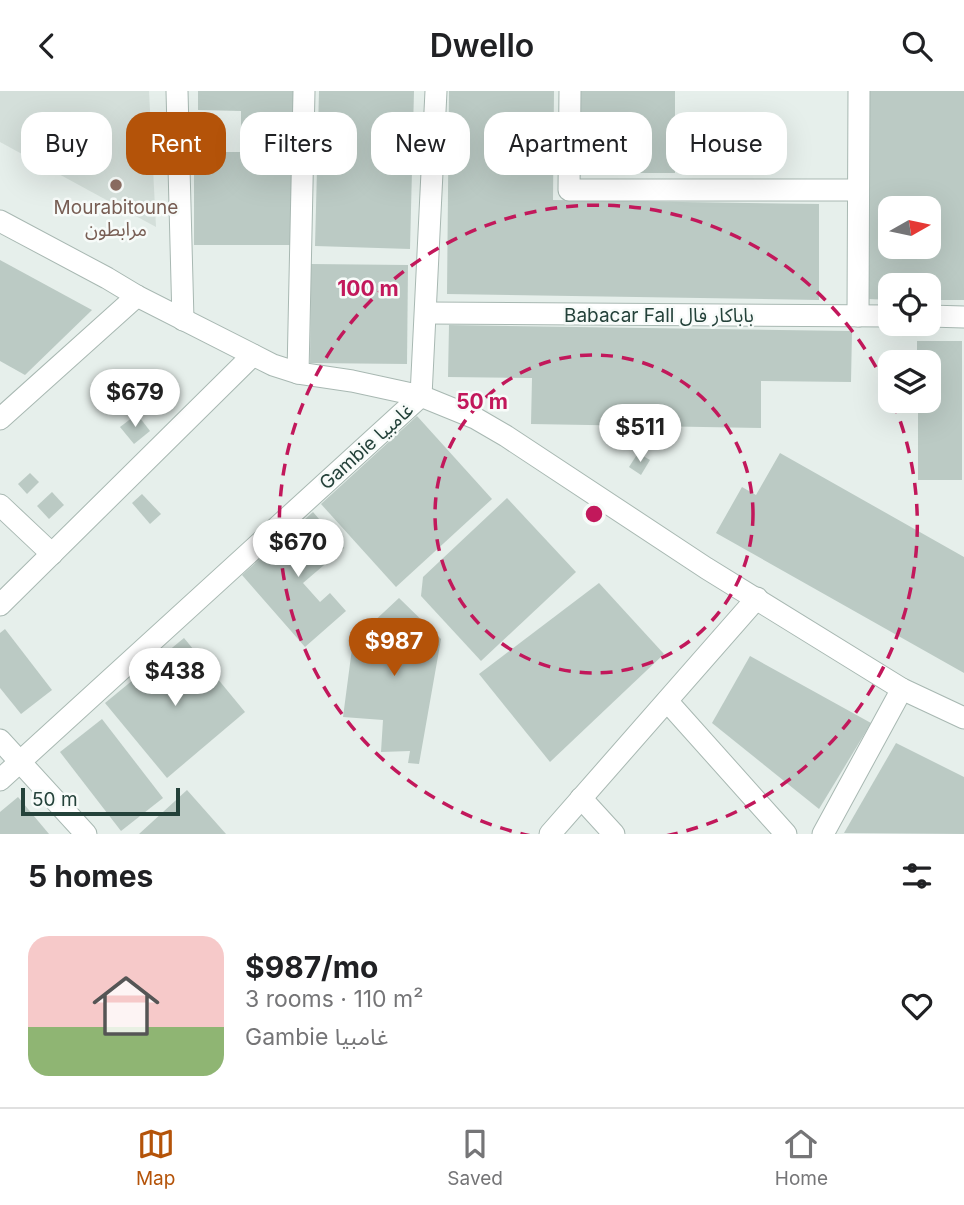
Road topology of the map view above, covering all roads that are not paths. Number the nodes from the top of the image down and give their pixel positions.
1 (177, 91) edge
2 (304, 91) edge
3 (436, 91) edge
4 (570, 91) edge
5 (859, 91) edge
6 (858, 190) junction
7 (0, 221) edge
8 (137, 296) junction
9 (427, 313) junction
10 (858, 316) junction
11 (878, 316) edge
12 (941, 316) edge
13 (964, 317) edge
14 (183, 320) junction
15 (253, 355) junction
16 (298, 373) junction
17 (421, 396) junction
18 (0, 419) edge
19 (0, 505) edge
20 (52, 554) junction
21 (757, 598) junction
22 (0, 605) edge
23 (902, 689) junction
24 (667, 701) junction
25 (964, 718) edge
26 (0, 740) edge
27 (21, 761) junction
28 (0, 780) edge
29 (582, 798) junction
30 (86, 834) edge
31 (550, 834) edge
32 (614, 834) edge
33 (786, 834) edge
34 (823, 834) edge

1 - 14 street
2 - 16 street
3 - 9 street
4 - 6 street
5 - 6 street
6 - 10 street
7 - 8 street
8 - 14 street
8 - 18 street
9 - 10 street, Babacar Fall باباكار فال
9 - 17 street
10 - 11 street, Babacar Fall باباكار فال
12 - 13 street
14 - 15 street
15 - 16 street
15 - 20 street
16 - 17 street
17 - 21 street
17 - 27 street, Gambie غامبيا
19 - 20 street
20 - 22 street
21 - 23 street
21 - 24 street
23 - 25 street
23 - 34 street
24 - 29 street
24 - 33 street
26 - 27 street
27 - 28 street, Gambie غامبيا
27 - 30 street
29 - 31 street
29 - 32 street

